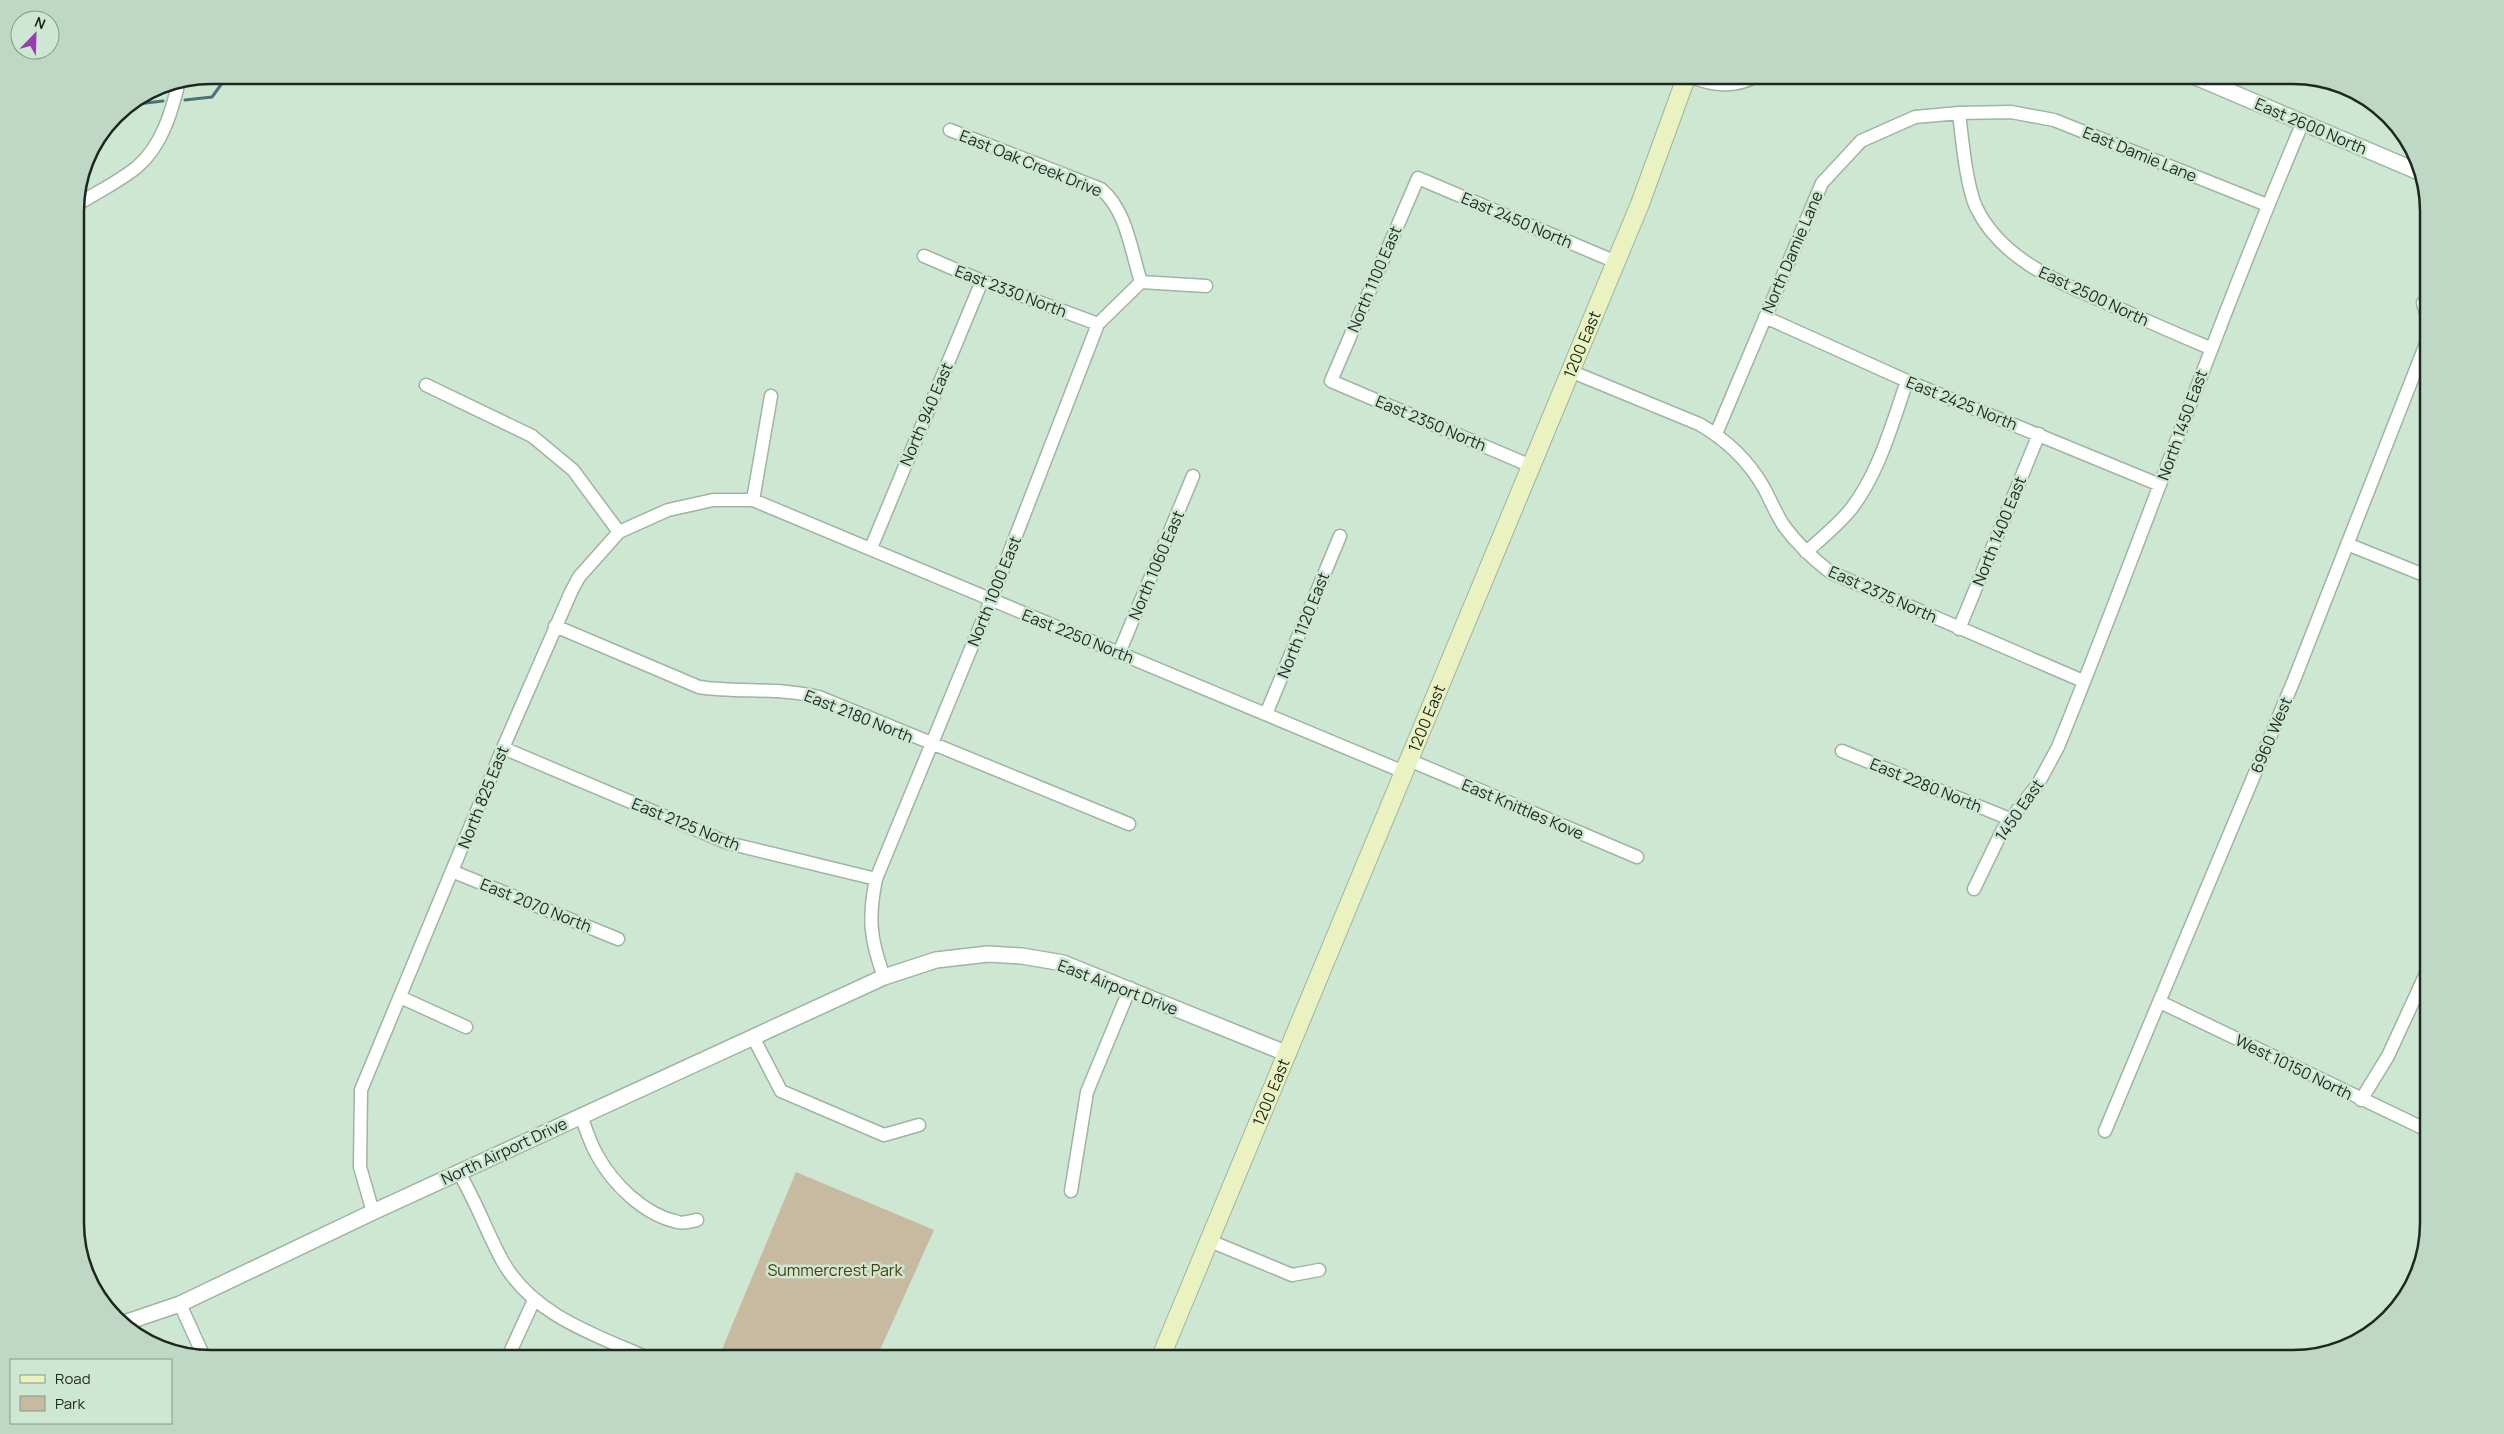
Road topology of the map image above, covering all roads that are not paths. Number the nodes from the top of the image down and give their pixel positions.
1 (1686, 84) edge
2 (2212, 84) edge
3 (177, 88) edge
4 (2011, 112) joint
5 (1958, 113) junction
6 (2303, 122) junction
7 (950, 130) dead end
8 (2414, 170) edge
9 (1418, 178) joint
10 (84, 200) edge
11 (2267, 205) junction
12 (924, 256) dead end
13 (1616, 262) junction
14 (982, 280) junction
15 (1141, 282) junction
16 (1206, 286) dead end
17 (1765, 317) junction
18 (1098, 324) junction
19 (2210, 348) junction
20 (2420, 359) edge
21 (1570, 371) junction
22 (1330, 380) joint
23 (1906, 381) junction
24 (426, 385) dead end
25 (770, 396) dead end
26 (1716, 434) junction
27 (2039, 434) junction
28 (1530, 466) junction
29 (1193, 476) dead end
30 (2160, 485) junction
31 (753, 500) junction
32 (619, 532) junction
33 (1340, 536) dead end
34 (2347, 544) junction
35 (871, 548) junction
36 (1806, 552) junction
37 (2420, 573) edge
38 (991, 600) junction
39 (555, 626) junction
40 (1959, 629) junction
41 (1119, 653) junction
42 (2083, 681) junction
43 (1266, 714) junction
44 (2065, 730) joint
45 (931, 744) junction
46 (503, 748) junction
47 (1842, 751) dead end
48 (1406, 766) junction
49 (2010, 819) junction
50 (1130, 824) dead end
51 (1637, 857) dead end
52 (454, 872) junction
53 (876, 879) junction
54 (1974, 889) dead end
55 (618, 939) dead end
56 (884, 977) junction
57 (2420, 987) edge
58 (1130, 988) junction
59 (400, 997) junction
60 (2160, 1002) junction
61 (466, 1027) dead end
62 (753, 1038) junction
63 (1288, 1054) junction
64 (2361, 1100) junction
65 (580, 1116) junction
66 (919, 1125) dead end
67 (2420, 1127) edge
68 (2104, 1131) dead end
69 (459, 1173) junction
70 (1071, 1191) dead end
71 (373, 1212) junction
72 (697, 1220) dead end
73 (1210, 1241) junction
74 (1319, 1270) dead end
75 (534, 1300) junction
76 (180, 1304) junction
77 (130, 1321) edge
78 (201, 1349) edge
79 (511, 1350) edge
80 (630, 1350) edge
81 (1164, 1350) edge

1 - 13 main road, 1200 East
2 - 6 street, East 2600 North
3 - 10 street
4 - 5 street, North Damie Lane
4 - 11 street, East Damie Lane
5 - 17 street, North Damie Lane
5 - 19 street, East 2500 North
6 - 8 street, East 2600 North
6 - 11 street, North 1450 East
7 - 15 street, East Oak Creek Drive
9 - 13 street, East 2450 North
9 - 22 street, North 1100 East
11 - 19 street, North 1450 East
12 - 14 street, East 2330 North
13 - 21 main road, 1200 East
14 - 18 street, East 2330 North
14 - 35 street, North 940 East
15 - 16 street
15 - 18 street, North 1000 East
17 - 23 street, East 2425 North
17 - 26 street, North Damie Lane
18 - 38 street, North 1000 East
19 - 30 street, North 1450 East
20 - 34 street, 6960 West
21 - 26 street, East 2375 North
21 - 28 main road, 1200 East
22 - 28 street, East 2350 North
23 - 27 street, East 2425 North
23 - 36 street
24 - 32 street
25 - 31 street
26 - 36 street, East 2375 North
27 - 30 street, East 2425 North
27 - 40 street, North 1400 East
28 - 48 main road, 1200 East
29 - 41 street, North 1060 East
30 - 42 street, North 1450 East
31 - 32 street, North 825 East
31 - 35 street, East 2250 North
32 - 39 street, North 825 East
33 - 43 street, North 1120 East
34 - 37 street
34 - 60 street, 6960 West
35 - 38 street, East 2250 North
36 - 40 street, East 2375 North
38 - 41 street, East 2250 North
38 - 45 street, North 1000 East
39 - 45 street, East 2180 North
39 - 46 street, North 825 East
40 - 42 street, East 2375 North
41 - 43 street, East 2250 North
42 - 44 street, North 1450 East
43 - 48 street, East 2250 North
44 - 49 street, 1450 East
45 - 50 street, East 2180 North
45 - 53 street, North 1000 East
46 - 52 street, North 825 East
46 - 53 street, East 2125 North
47 - 49 street, East 2280 North
48 - 51 street, East Knittles Kove
48 - 63 main road, 1200 East
49 - 54 street, 1450 East
52 - 55 street, East 2070 North
52 - 59 street, North 825 East
53 - 56 street, North 1000 East
56 - 58 street, East Airport Drive
56 - 62 street, North Airport Drive
57 - 64 street
58 - 63 street, East Airport Drive
58 - 70 street
59 - 61 street
59 - 71 street, North 825 East
60 - 64 street, West 10150 North
60 - 68 street, 6960 West
62 - 65 street, North Airport Drive
62 - 66 street
63 - 73 main road, 1200 East
64 - 67 street, West 10150 North
65 - 69 street, North Airport Drive
65 - 72 street
69 - 71 street, North Airport Drive
69 - 75 street
71 - 76 street, North Airport Drive
73 - 74 street
73 - 81 main road, 1200 East
75 - 79 street
75 - 80 street
76 - 77 street, North Airport Drive
76 - 78 street

